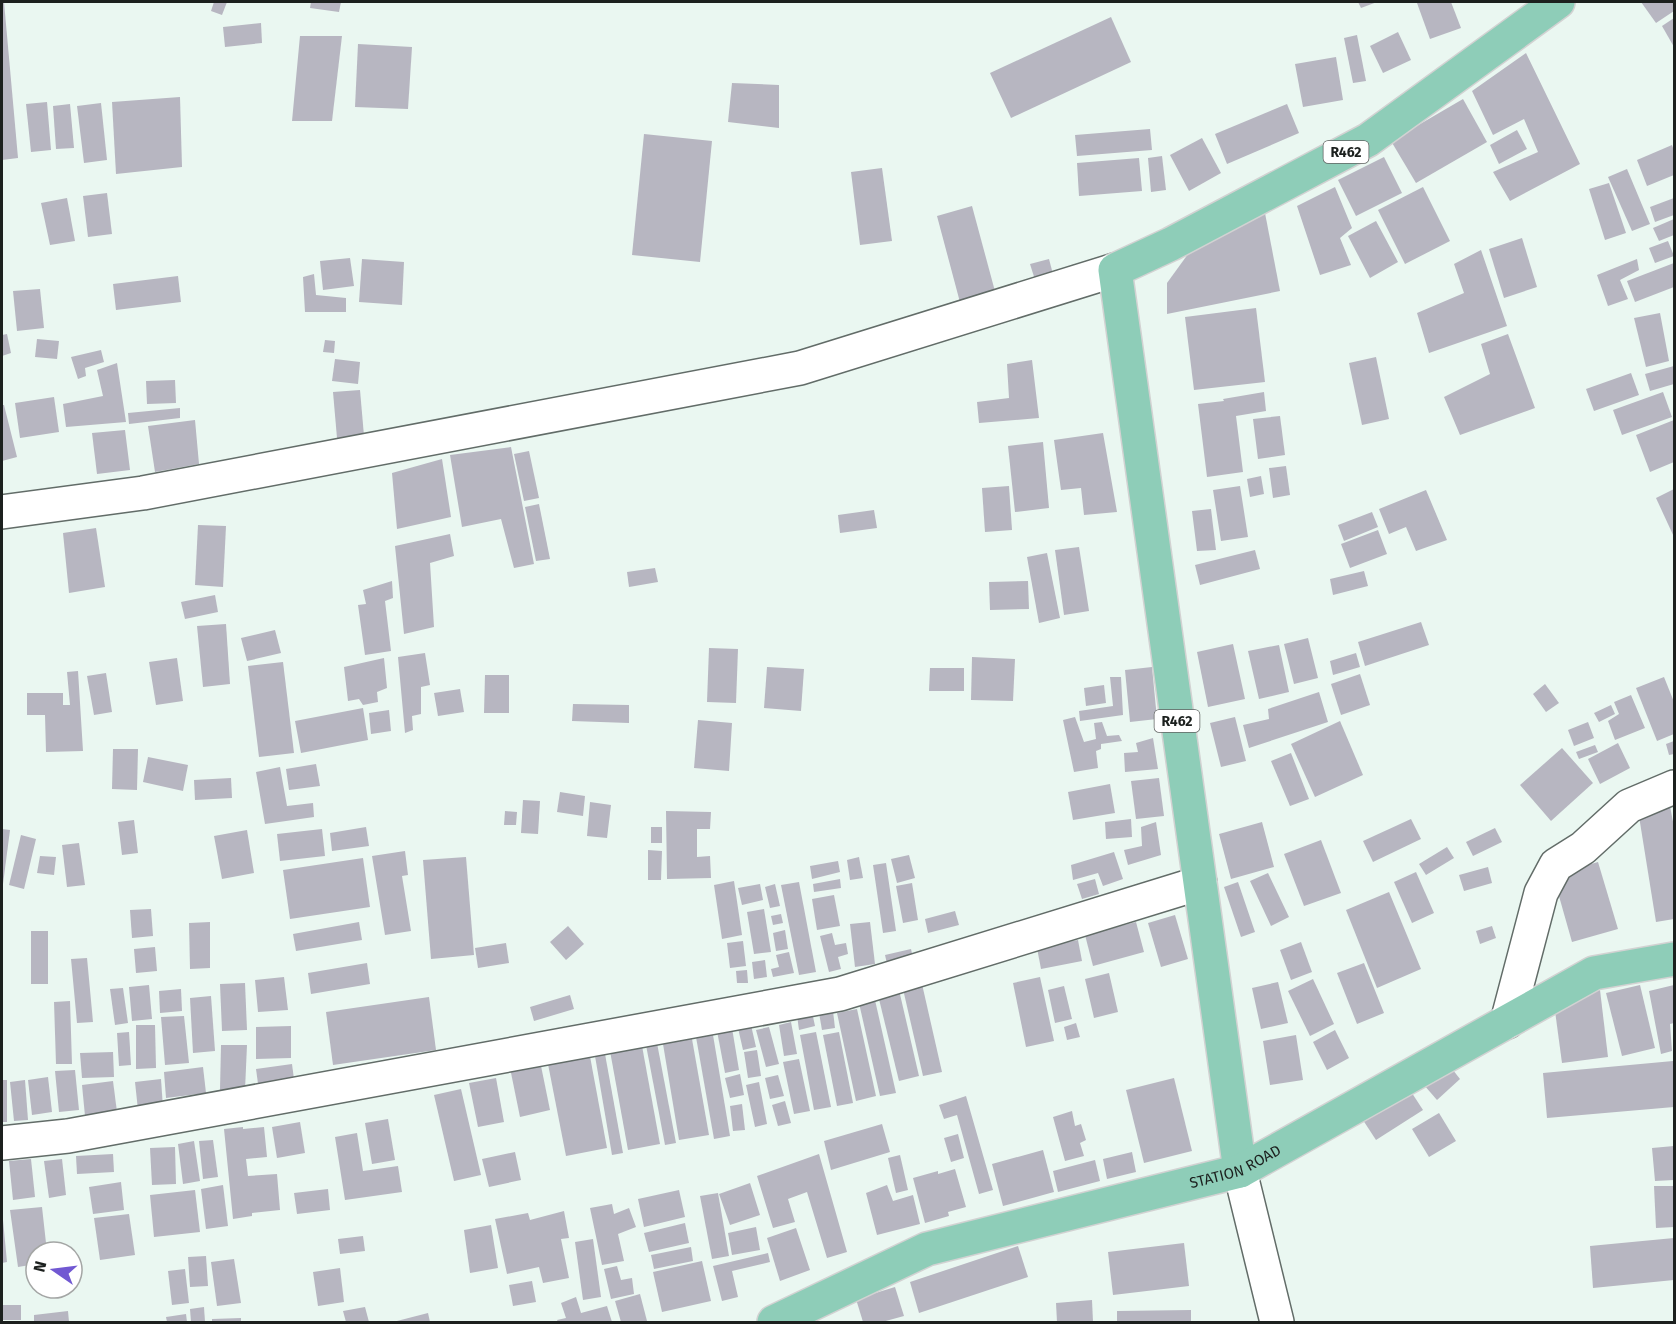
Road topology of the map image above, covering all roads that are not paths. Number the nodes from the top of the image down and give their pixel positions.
1 (1558, 2) edge
2 (1115, 270) junction
3 (2, 512) edge
4 (1674, 787) edge
5 (1200, 883) junction
6 (1674, 959) edge
7 (1507, 1022) junction
8 (2, 1143) edge
9 (1240, 1171) junction
10 (774, 1323) edge
11 (1277, 1323) edge

1 - 2 main road, R462
2 - 3 street
2 - 5 main road, R462
4 - 7 street
5 - 8 street
5 - 9 main road, R462
6 - 7 main road, STATION ROAD
7 - 9 main road, STATION ROAD
9 - 10 main road, STATION ROAD
9 - 11 street

